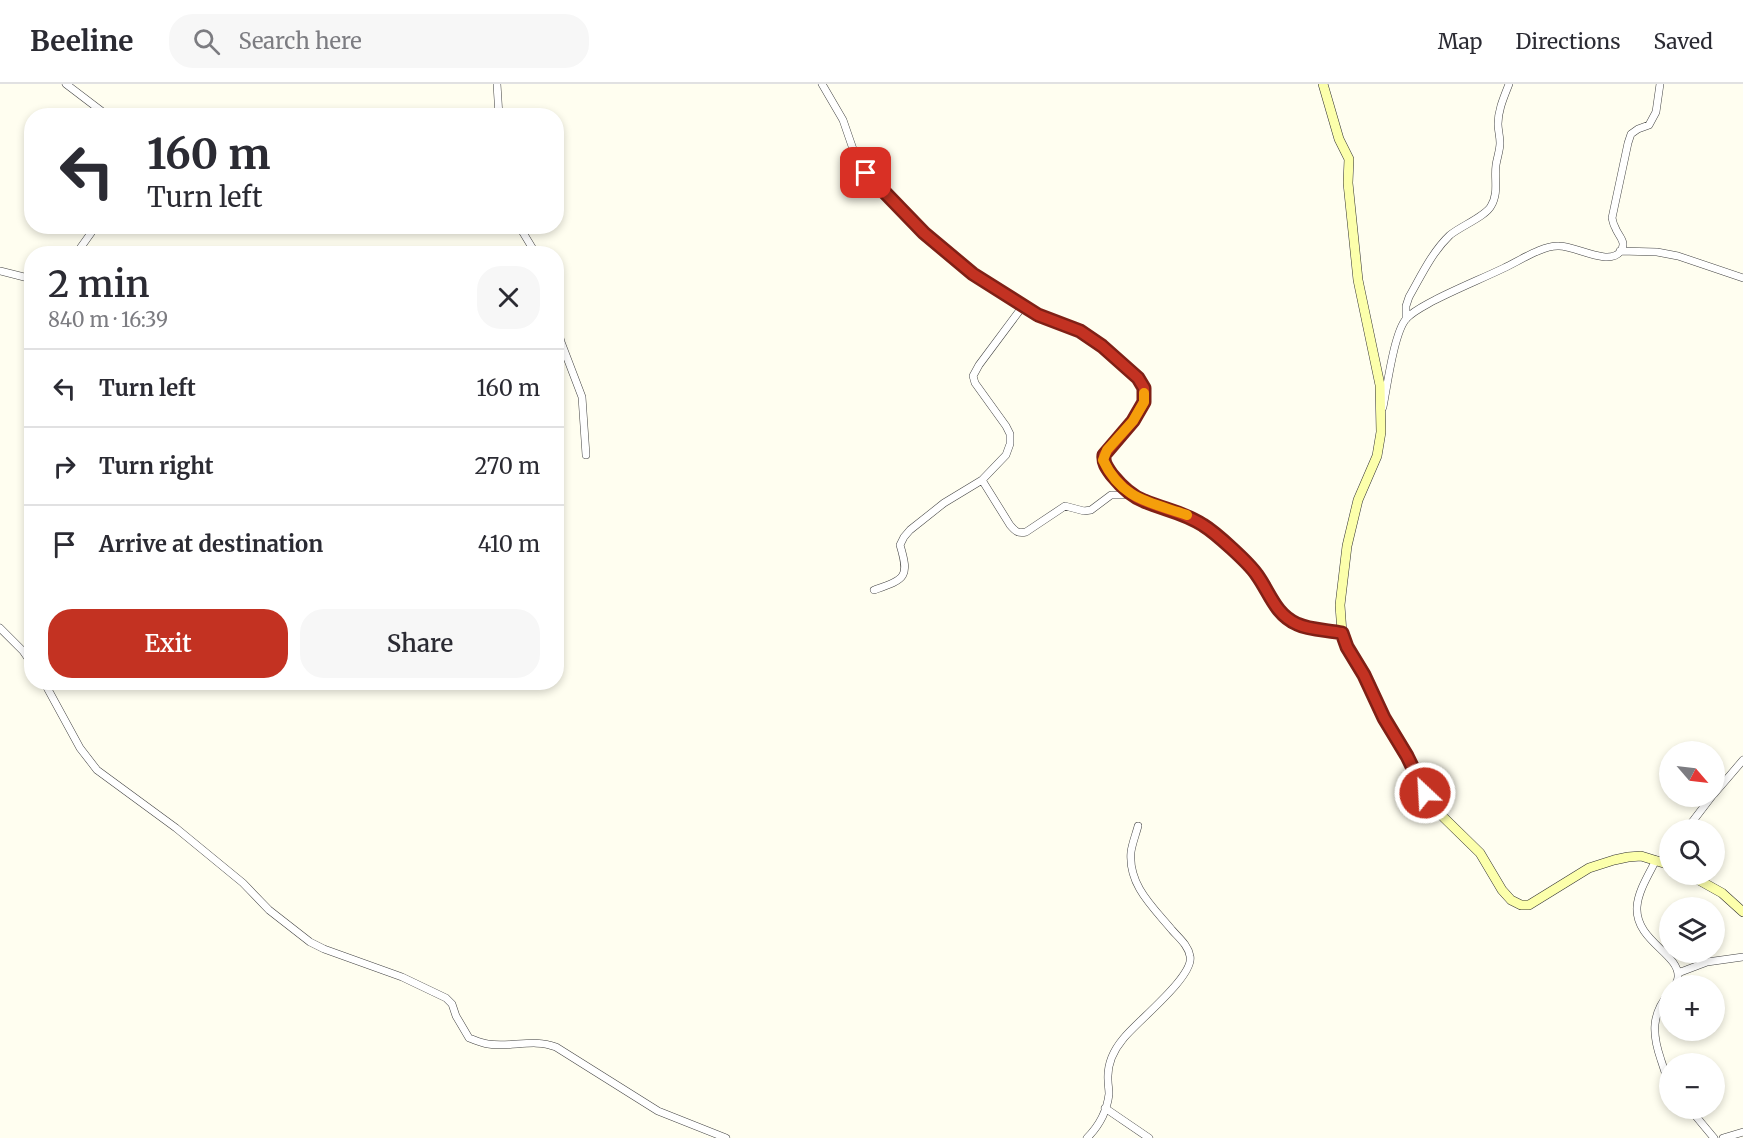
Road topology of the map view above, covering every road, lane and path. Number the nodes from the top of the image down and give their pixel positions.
1 (66, 84) edge
2 (497, 84) edge
3 (822, 84) edge
4 (1323, 84) edge
5 (1509, 84) edge
6 (1660, 84) edge
7 (98, 108) edge
8 (498, 108) edge
9 (1620, 251) junction
10 (0, 271) edge
11 (24, 277) edge
12 (1743, 278) edge
13 (1023, 306) junction
14 (1406, 319) junction
15 (564, 350) edge
16 (1381, 416) junction
17 (586, 455) dead end
18 (982, 480) junction
19 (1132, 495) junction
20 (874, 590) dead end
21 (0, 628) edge
22 (1342, 633) junction
23 (24, 652) edge
24 (48, 690) edge
25 (1743, 760) edge
26 (1725, 781) edge
27 (1704, 807) edge
28 (1694, 819) edge
29 (1138, 826) dead end
30 (1659, 861) edge
31 (1659, 867) edge
32 (1708, 885) edge
33 (1743, 912) edge
34 (1743, 957) edge
35 (1677, 974) joint
36 (1659, 1008) edge
37 (1659, 1053) edge
38 (1106, 1108) junction
39 (1698, 1119) edge
40 (1743, 1132) edge
41 (726, 1138) edge
42 (1087, 1138) edge
43 (1149, 1138) edge
44 (1714, 1138) edge
45 (1723, 1138) edge

1 - 7 street
2 - 8 street
3 - 13 street
4 - 16 street
5 - 14 street
6 - 9 street
9 - 12 street
9 - 14 street
10 - 11 street
13 - 18 street
13 - 19 street
14 - 16 street
15 - 17 street
16 - 22 street
18 - 19 street
18 - 20 street
19 - 22 street
21 - 23 street
22 - 30 street
24 - 41 street
25 - 26 street
27 - 28 street
29 - 38 street
31 - 35 street
32 - 33 street
34 - 35 street
36 - 37 street
38 - 42 street
38 - 43 street
39 - 44 street
40 - 45 street

